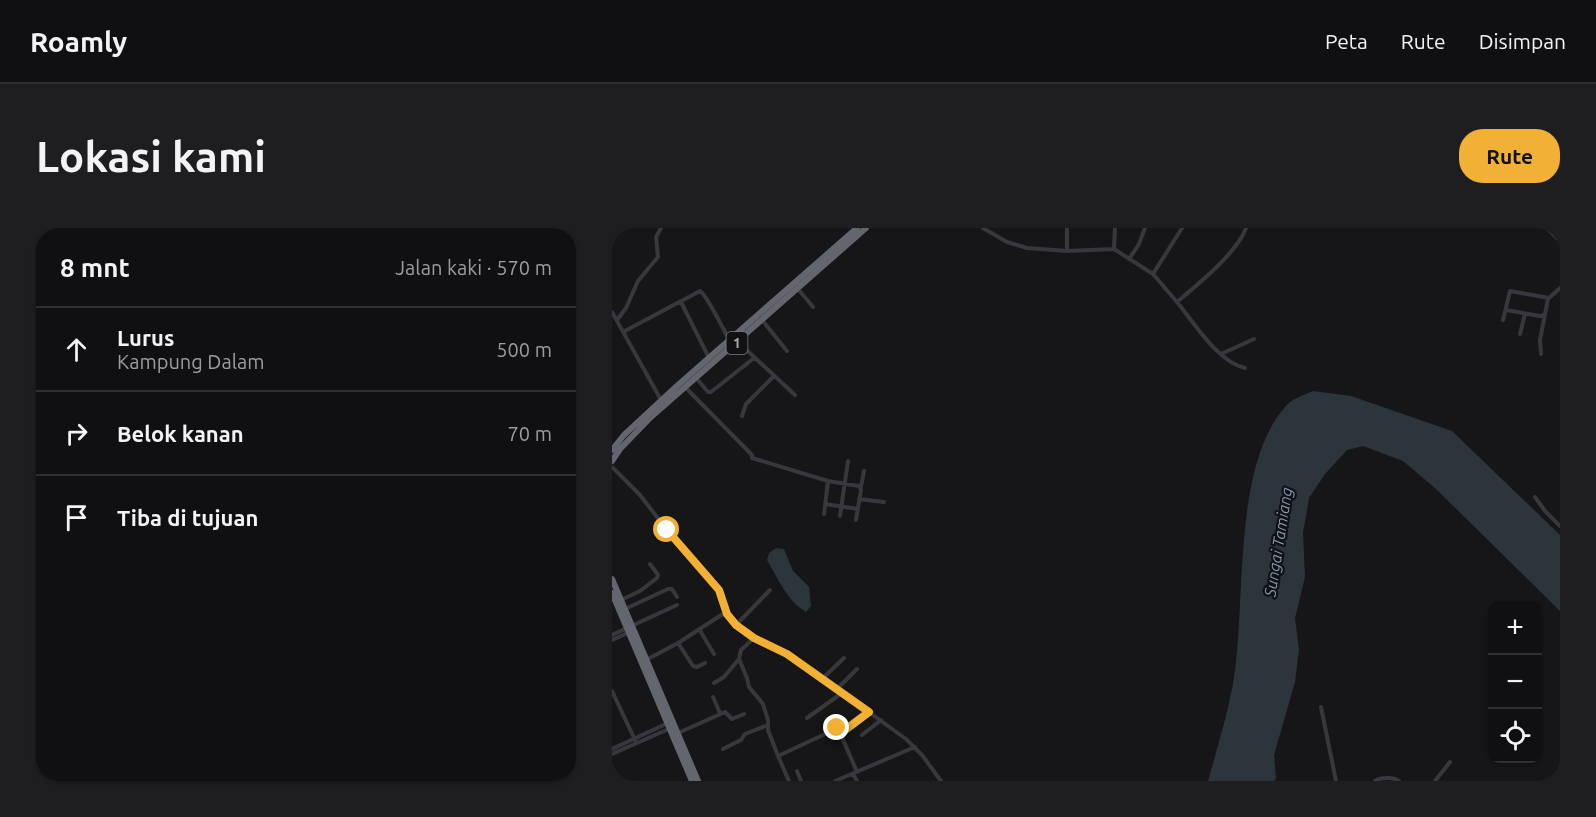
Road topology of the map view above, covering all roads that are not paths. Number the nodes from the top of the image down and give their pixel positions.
1 (661, 228) edge
2 (857, 228) edge
3 (866, 228) edge
4 (983, 228) edge
5 (1067, 228) edge
6 (1114, 228) edge
7 (1145, 228) edge
8 (1182, 228) edge
9 (1246, 228) edge
10 (1551, 229) edge
11 (1560, 241) edge
12 (842, 245) junction
13 (1114, 249) junction
14 (1067, 250) junction
15 (1129, 259) junction
16 (1153, 274) junction
17 (1560, 288) edge
18 (798, 289) junction
19 (1549, 298) junction
20 (780, 301) junction
21 (681, 302) junction
22 (1176, 302) junction
23 (813, 307) dead end
24 (1506, 310) junction
25 (612, 312) edge
26 (1525, 314) junction
27 (1545, 315) junction
28 (617, 320) junction
29 (762, 320) junction
30 (1503, 320) dead end
31 (623, 332) junction
32 (1520, 334) dead end
33 (1254, 339) dead end
34 (730, 341) junction
35 (738, 342) junction
36 (787, 351) dead end
37 (1221, 354) junction
38 (1541, 354) dead end
39 (709, 358) junction
40 (754, 358) junction
41 (1245, 368) dead end
42 (696, 374) junction
43 (774, 376) junction
44 (685, 387) junction
45 (795, 395) dead end
46 (661, 400) junction
47 (742, 416) dead end
48 (612, 450) edge
49 (612, 461) edge
50 (848, 461) dead end
51 (612, 467) edge
52 (864, 471) dead end
53 (828, 481) junction
54 (846, 483) junction
55 (861, 487) junction
56 (1535, 497) dead end
57 (859, 499) junction
58 (884, 502) dead end
59 (825, 504) junction
60 (841, 506) junction
61 (858, 509) junction
62 (824, 514) dead end
63 (840, 516) dead end
64 (856, 520) dead end
65 (1560, 526) edge
66 (650, 564) dead end
67 (612, 579) edge
68 (770, 590) dead end
69 (612, 593) edge
70 (677, 597) dead end
71 (621, 600) junction
72 (677, 604) dead end
73 (624, 609) junction
74 (726, 612) junction
75 (736, 625) junction
76 (630, 629) junction
77 (699, 629) junction
78 (612, 638) edge
79 (754, 638) junction
80 (678, 643) junction
81 (714, 654) dead end
82 (844, 658) dead end
83 (739, 659) junction
84 (646, 660) junction
85 (705, 663) dead end
86 (857, 669) dead end
87 (822, 679) junction
88 (714, 683) dead end
89 (837, 689) junction
90 (612, 692) edge
91 (842, 693) junction
92 (713, 697) dead end
93 (1321, 707) dead end
94 (869, 712) junction
95 (720, 714) junction
96 (744, 714) dead end
97 (807, 718) dead end
98 (880, 720) junction
99 (671, 725) junction
100 (768, 725) junction
101 (678, 733) junction
102 (841, 733) junction
103 (862, 735) dead end
104 (636, 741) junction
105 (915, 747) junction
106 (612, 749) edge
107 (723, 749) dead end
108 (612, 754) edge
109 (778, 756) junction
110 (1450, 762) dead end
111 (796, 771) dead end
112 (855, 773) junction
113 (692, 781) edge
114 (698, 781) edge
115 (789, 781) edge
116 (801, 781) edge
117 (835, 781) edge
118 (857, 781) edge
119 (941, 781) edge
120 (1336, 781) edge
121 (1375, 781) edge
122 (1399, 781) edge
123 (1435, 781) edge

1 - 28 street
2 - 12 highway, 1
3 - 12 highway, 1
4 - 14 street
5 - 14 street
6 - 13 street
7 - 15 street
8 - 16 street
9 - 22 street
10 - 11 street
12 - 18 highway, 1
12 - 20 highway, 1
13 - 14 street
13 - 15 street
15 - 16 street
16 - 22 street
17 - 19 street
18 - 20 highway, 1
18 - 23 street
19 - 24 street
19 - 27 street
20 - 29 highway, 1
20 - 34 highway, 1
21 - 31 street
21 - 34 street
21 - 39 street
22 - 37 street
24 - 26 street
24 - 30 street
25 - 28 street
26 - 27 street
26 - 32 street
27 - 38 street
28 - 31 street
29 - 35 highway, 1
29 - 36 street
31 - 46 street
33 - 37 street
34 - 39 highway, 1
35 - 40 street
35 - 42 highway, 1
37 - 41 street
39 - 42 highway, 1
40 - 42 street
40 - 43 street
42 - 44 highway, 1
42 - 46 highway, 1
43 - 45 street
43 - 47 street
44 - 49 highway, 1
44 - 53 street
46 - 48 highway, 1
50 - 54 street
51 - 74 street
52 - 55 street
53 - 54 street
53 - 59 street
54 - 55 street
54 - 60 street
55 - 57 street
56 - 65 street
57 - 58 street
57 - 61 street
59 - 60 street
59 - 62 street
60 - 61 street
60 - 63 street
61 - 64 street
66 - 71 street
67 - 71 highway
68 - 75 street
69 - 76 highway
70 - 73 street
71 - 73 highway
72 - 76 street
73 - 76 highway
74 - 75 street
74 - 77 street
75 - 79 street
76 - 78 street
76 - 84 highway
76 - 99 highway
77 - 80 street
77 - 81 street
79 - 83 street
79 - 87 street
80 - 84 street
80 - 85 street
82 - 87 street
83 - 88 street
83 - 100 street
84 - 99 highway
86 - 89 street
87 - 89 street
89 - 91 street
90 - 104 street
91 - 94 street
91 - 97 street
92 - 95 street
93 - 120 street
94 - 98 street
94 - 102 street
95 - 96 street
95 - 101 street
98 - 103 street
98 - 105 street
99 - 101 highway
99 - 104 street
99 - 113 highway
100 - 107 street
100 - 109 street
101 - 114 highway
102 - 109 street
102 - 112 street
104 - 106 street
104 - 108 street
105 - 112 street
105 - 119 street
109 - 115 street
110 - 123 street
111 - 116 street
112 - 117 street
112 - 118 street
121 - 122 street

